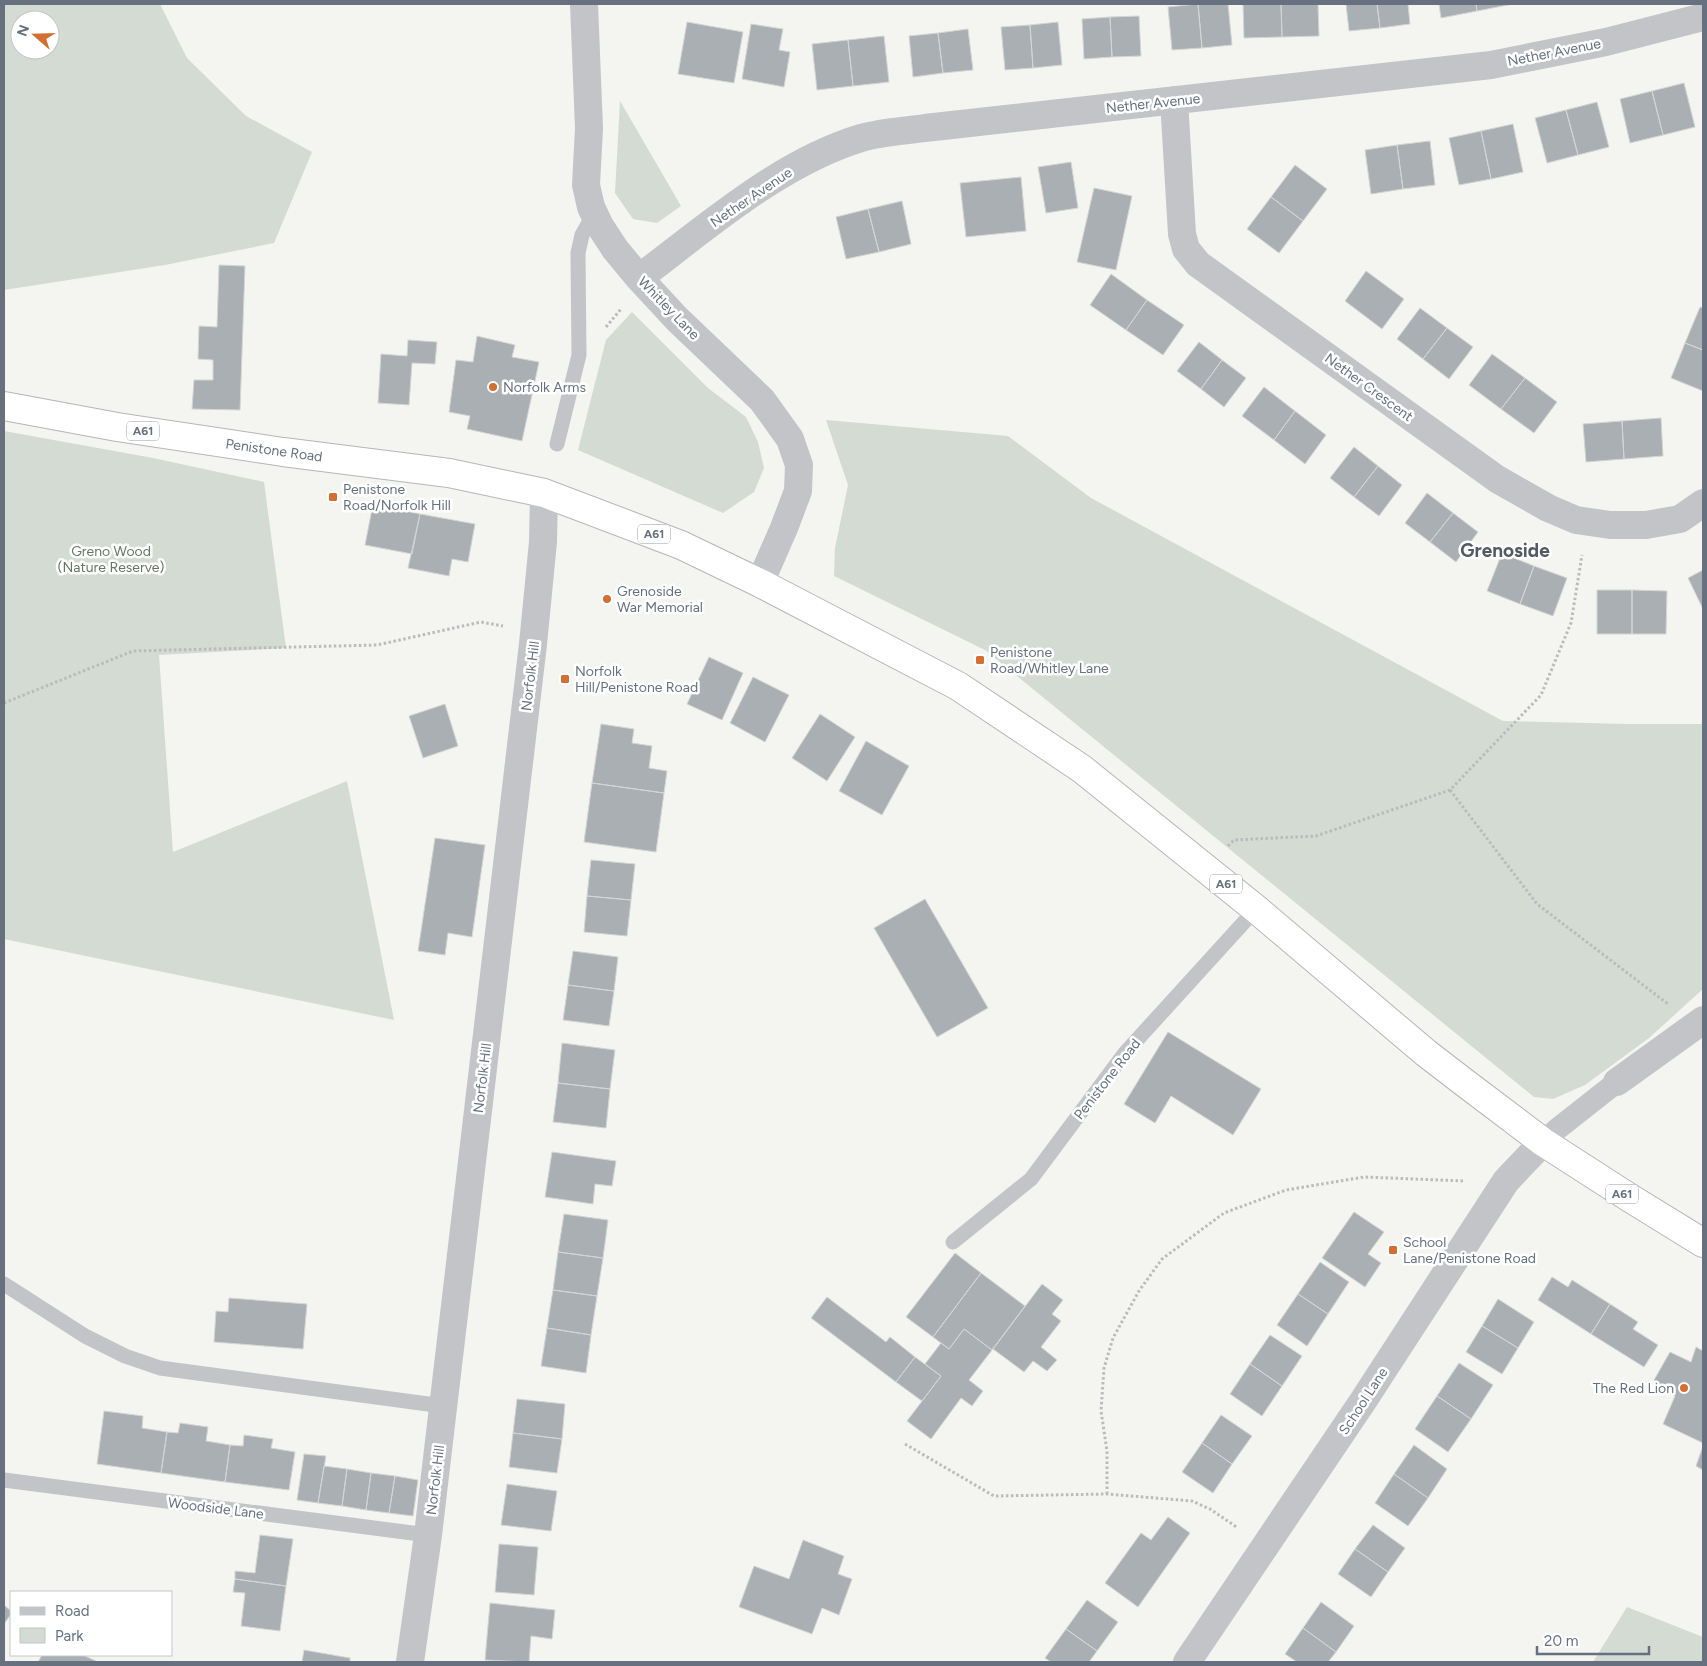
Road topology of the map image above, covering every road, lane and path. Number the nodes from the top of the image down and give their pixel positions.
1 (584, 4) edge
2 (1703, 17) edge
3 (1174, 100) junction
4 (591, 207) junction
5 (639, 278) junction
6 (579, 355) junction
7 (4, 406) edge
8 (557, 444) dead end
9 (544, 493) junction
10 (1703, 503) edge
11 (1587, 522) junction
12 (760, 583) junction
13 (535, 631) junction
14 (4, 704) edge
15 (1450, 790) junction
16 (1206, 869) junction
17 (1256, 909) junction
18 (1701, 1025) edge
19 (1618, 1082) joint
20 (1543, 1142) junction
21 (1506, 1181) junction
22 (953, 1242) dead end
23 (1703, 1243) edge
24 (4, 1284) edge
25 (444, 1406) junction
26 (905, 1444) dead end
27 (4, 1480) edge
28 (1107, 1494) junction
29 (428, 1535) junction
30 (1266, 1547) junction
31 (410, 1662) edge
32 (1187, 1662) edge

1 - 4 street, Whitley Lane
2 - 3 street, Nether Avenue
3 - 5 street, Nether Avenue
3 - 11 street, Nether Crescent
4 - 5 street, Whitley Lane
4 - 6 lane
5 - 6 path
5 - 12 street, Whitley Lane
6 - 8 lane
7 - 9 highway, Penistone Road / A61
9 - 12 highway, A61
9 - 13 street, Norfolk Hill
10 - 11 street, Nether Crescent
11 - 15 path
12 - 16 highway, A61
13 - 14 path
13 - 25 street, Norfolk Hill
15 - 16 path
15 - 18 path
16 - 17 highway, A61
17 - 20 highway, A61
17 - 22 lane, Penistone Road
18 - 19 street
19 - 20 street
20 - 21 street, School Lane
20 - 23 highway, A61
21 - 28 path
21 - 30 street, School Lane
24 - 25 lane
25 - 29 street, Norfolk Hill
26 - 28 path
27 - 29 lane, Woodside Lane
28 - 30 path
29 - 31 street, Norfolk Hill
30 - 32 street, School Lane

